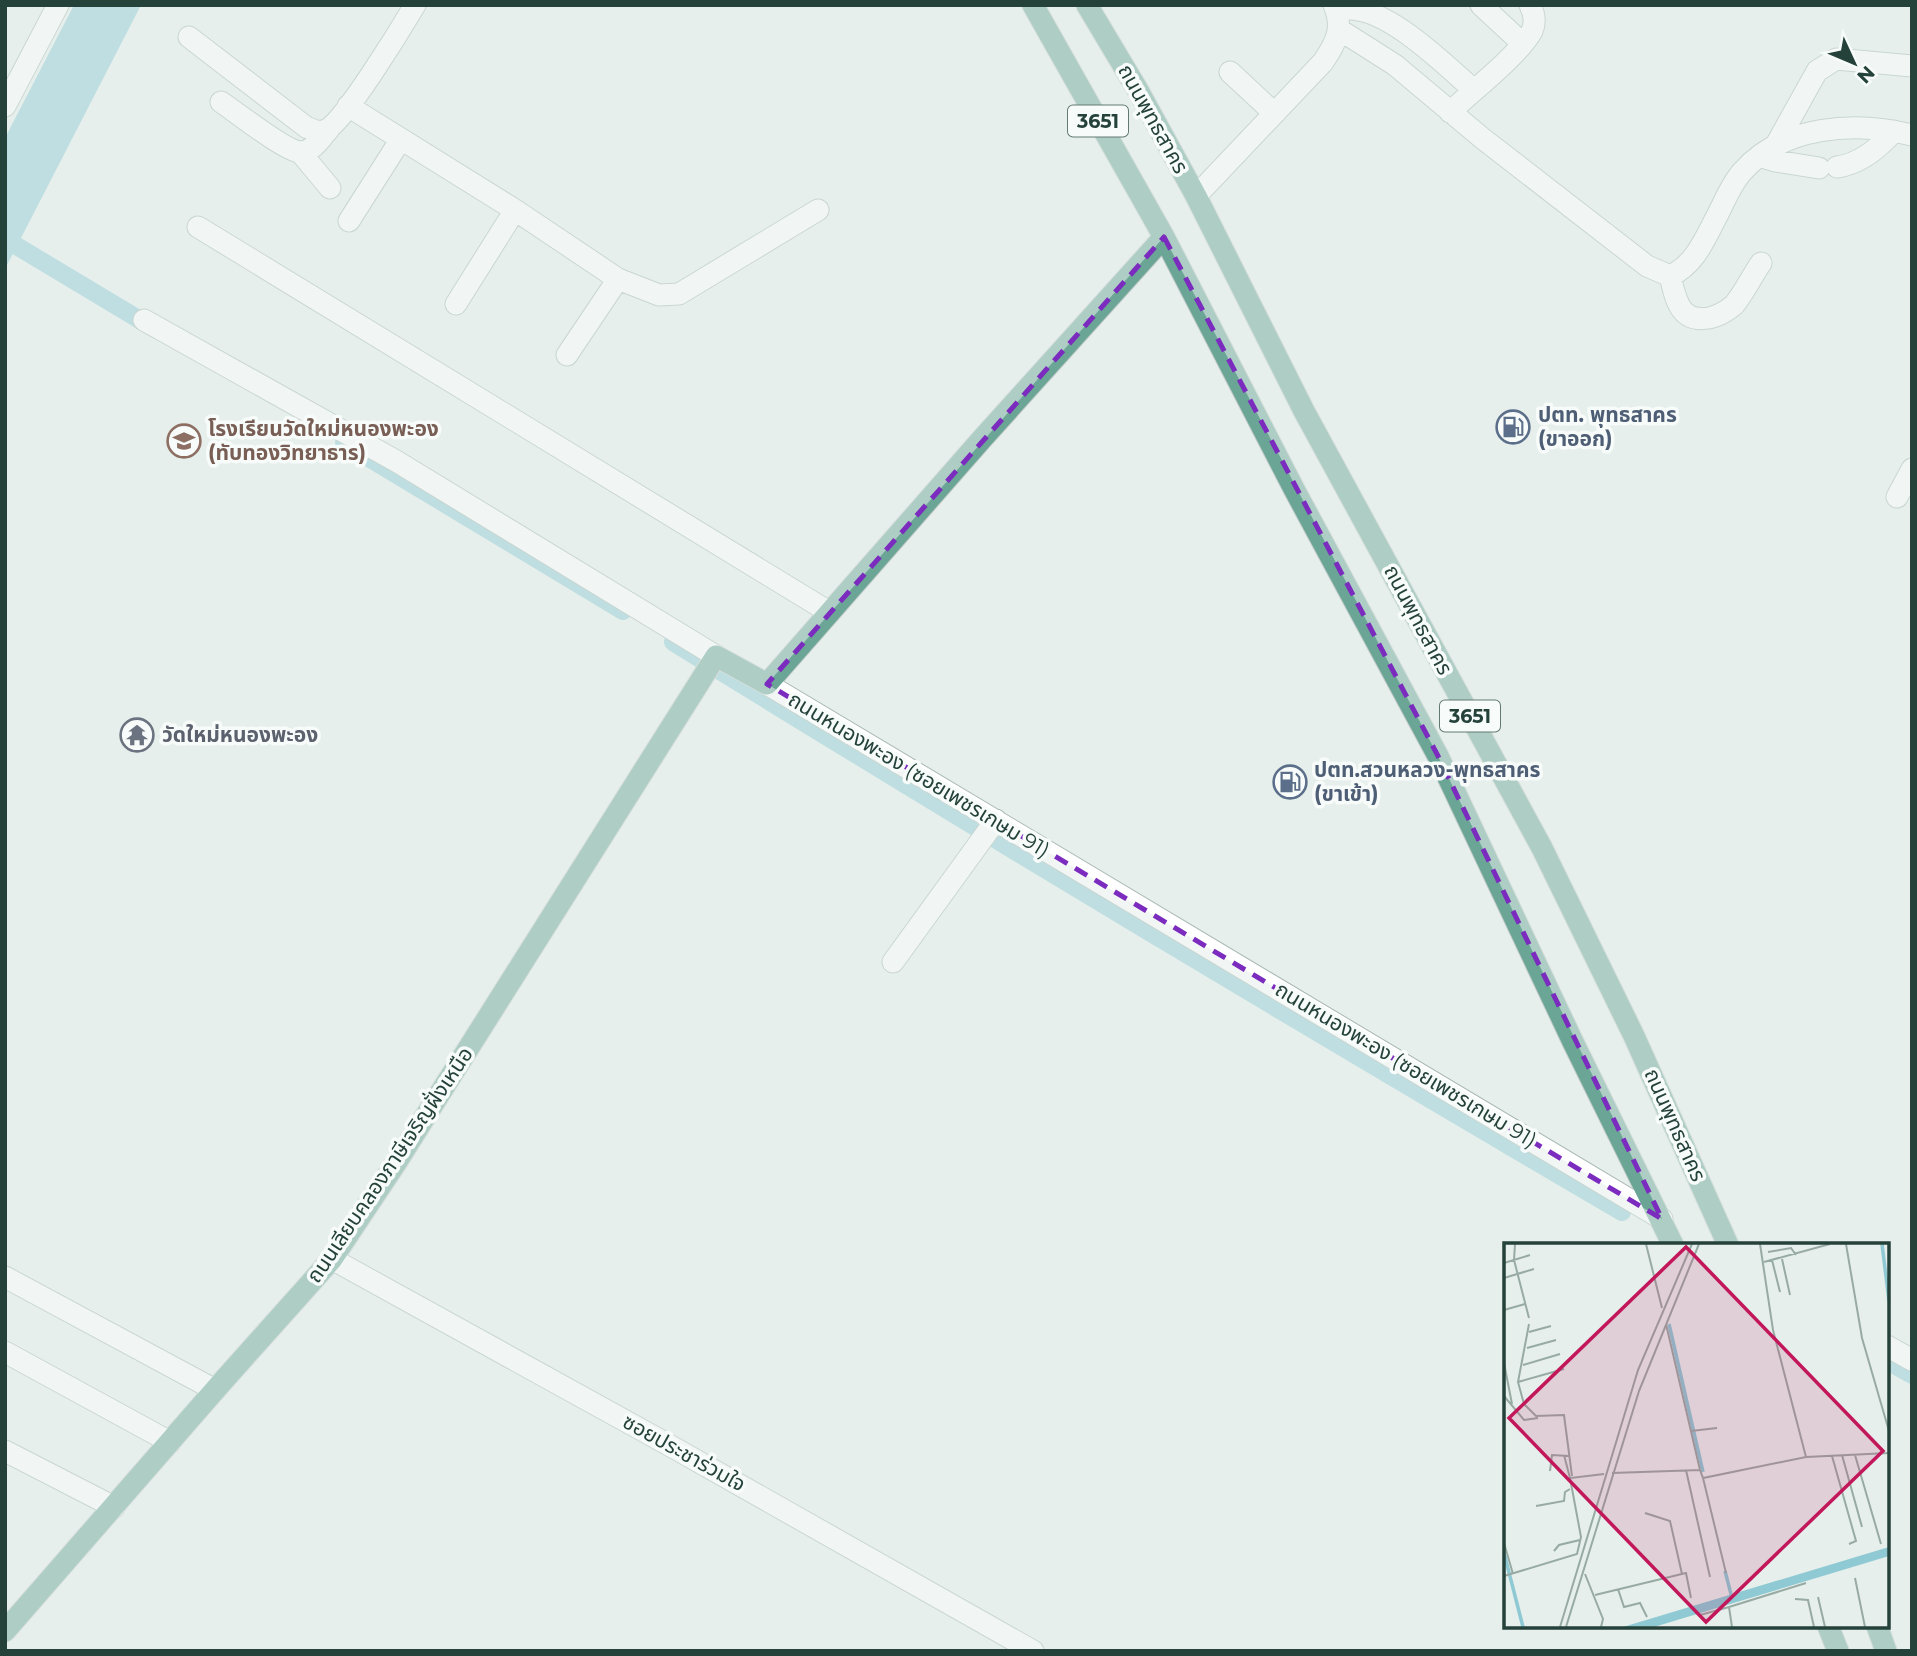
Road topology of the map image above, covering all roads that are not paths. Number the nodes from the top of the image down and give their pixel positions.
1 (58, 5) edge
2 (415, 5) edge
3 (1033, 5) edge
4 (1087, 5) edge
5 (1481, 5) edge
6 (1530, 5) edge
7 (1336, 15) edge
8 (189, 37) dead end
9 (1522, 43) junction
10 (1912, 66) edge
11 (1230, 72) dead end
12 (1474, 90) junction
13 (221, 102) dead end
14 (5, 106) edge
15 (348, 106) junction
16 (1450, 112) junction
17 (1274, 113) junction
18 (329, 129) junction
19 (1903, 133) edge
20 (401, 139) junction
21 (1777, 143) junction
22 (300, 152) junction
23 (1759, 156) junction
24 (330, 188) dead end
25 (1196, 196) junction
26 (515, 210) junction
27 (818, 210) dead end
28 (349, 221) dead end
29 (198, 227) dead end
30 (1164, 237) junction
31 (1761, 263) dead end
32 (1670, 276) junction
33 (618, 279) junction
34 (456, 304) dead end
35 (144, 320) dead end
36 (567, 355) dead end
37 (1912, 469) edge
38 (1897, 498) dead end
39 (829, 612) junction
40 (716, 656) junction
41 (767, 684) junction
42 (996, 820) junction
43 (894, 962) dead end
44 (1662, 1219) junction
45 (1672, 1243) edge
46 (1727, 1243) edge
47 (332, 1259) junction
48 (5, 1277) edge
49 (1889, 1347) edge
50 (5, 1352) edge
51 (1912, 1360) edge
52 (215, 1390) junction
53 (170, 1441) junction
54 (5, 1451) edge
55 (114, 1507) junction
56 (1829, 1628) edge
57 (1878, 1628) edge
58 (5, 1631) edge
59 (1033, 1651) edge
60 (1838, 1651) edge
61 (1886, 1651) edge

1 - 14 street
2 - 15 street
3 - 30 main road, 3651
4 - 25 main road, ถนนพุทธสาคร / 3651
5 - 9 street
6 - 9 street
7 - 12 street
7 - 16 street
7 - 17 street
8 - 18 street
9 - 12 street
10 - 21 street
11 - 17 street
12 - 16 street
13 - 22 street
15 - 18 street
15 - 20 street
16 - 32 street
17 - 25 street
18 - 22 street
19 - 21 street
19 - 23 street
20 - 26 street
20 - 28 street
21 - 23 street
22 - 24 street
23 - 32 street
25 - 46 main road, ถนนพุทธสาคร / 3651
26 - 33 street
26 - 34 street
27 - 33 street
29 - 39 street
30 - 39 main road
30 - 44 main road, 3651
31 - 32 street
33 - 36 street
35 - 40 street, ถนนหนองพะอง (ซอยเพชรเกษม 91)
37 - 38 street
39 - 41 main road
40 - 41 main road, ถนนหนองพะอง (ซอยเพชรเกษม 91)
40 - 47 main road, ถนนเลียบคลองภาษีเจริญฝั่งเหนือ
41 - 42 street, ถนนหนองพะอง (ซอยเพชรเกษม 91)
42 - 43 street
42 - 44 street, ถนนหนองพะอง (ซอยเพชรเกษม 91)
44 - 45 main road, 3651
47 - 52 main road, ถนนเลียบคลองภาษีเจริญฝั่งเหนือ
47 - 59 street, ซอยประชาร่วมใจ
48 - 52 street
49 - 51 street
50 - 53 street
52 - 53 main road, ถนนเลียบคลองภาษีเจริญฝั่งเหนือ
53 - 55 main road, ถนนเลียบคลองภาษีเจริญฝั่งเหนือ
54 - 55 street
55 - 58 main road, ถนนเลียบคลองภาษีเจริญฝั่งเหนือ
56 - 60 main road
57 - 61 main road

